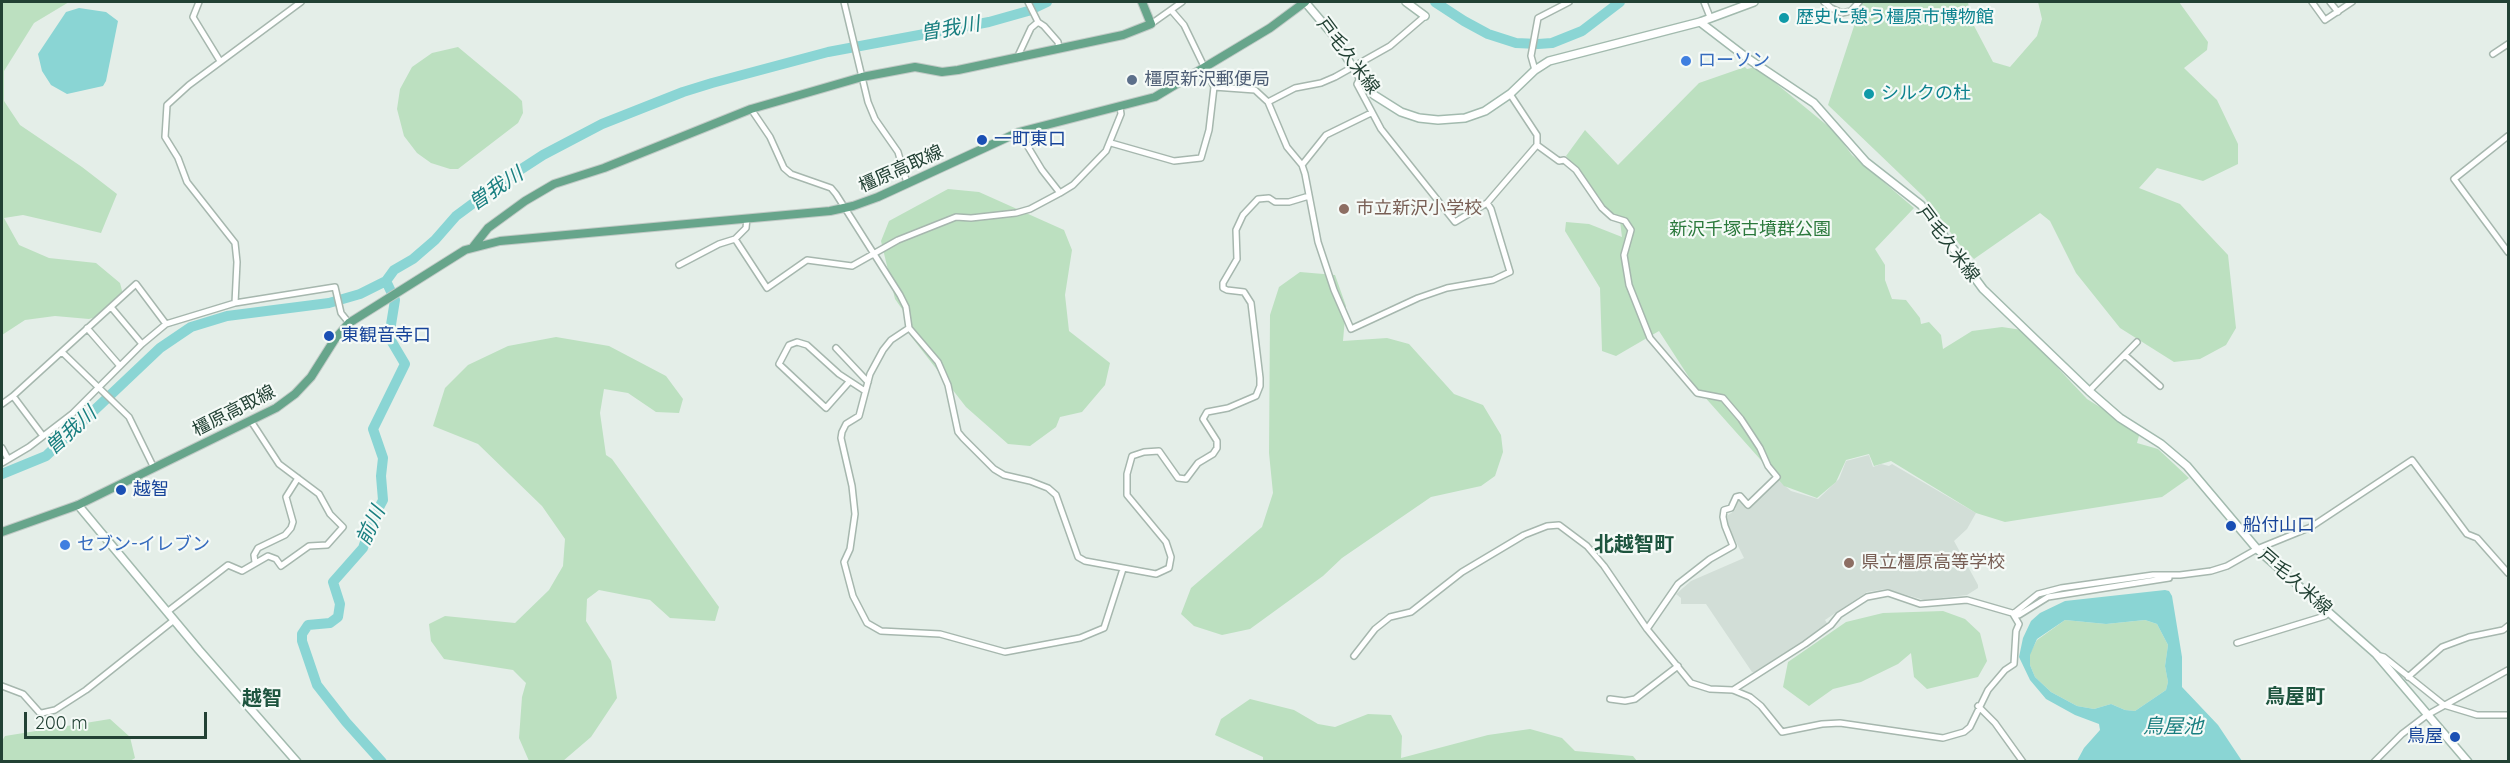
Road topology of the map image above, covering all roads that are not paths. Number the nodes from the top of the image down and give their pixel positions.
1 (199, 2) edge
2 (844, 2) edge
3 (1028, 2) edge
4 (1142, 2) edge
5 (1182, 2) edge
6 (1305, 2) edge
7 (1406, 2) edge
8 (1569, 2) edge
9 (1704, 2) edge
10 (1754, 2) edge
11 (1824, 2) edge
12 (1859, 2) edge
13 (2312, 2) edge
14 (2330, 2) edge
15 (2352, 2) edge
16 (296, 3) edge
17 (1171, 10) junction
18 (2338, 12) junction
19 (1425, 16) joint
20 (1710, 17) junction
21 (1037, 21) junction
22 (1700, 22) junction
23 (1151, 24) junction
24 (2508, 44) edge
25 (1059, 48) junction
26 (2493, 54) dead end
27 (1017, 58) junction
28 (220, 61) junction
29 (1352, 66) junction
30 (1206, 67) junction
31 (1535, 70) junction
32 (862, 77) junction
33 (1360, 78) junction
34 (1215, 87) junction
35 (1510, 94) junction
36 (1268, 102) junction
37 (1120, 107) junction
38 (751, 109) junction
39 (1371, 113) junction
40 (1019, 132) junction
41 (2508, 136) edge
42 (1111, 143) junction
43 (1537, 145) junction
44 (1302, 165) junction
45 (907, 183) junction
46 (1060, 193) junction
47 (1309, 196) junction
48 (1487, 203) junction
49 (844, 208) junction
50 (747, 218) junction
51 (735, 239) junction
52 (473, 247) junction
53 (2508, 252) edge
54 (873, 254) junction
55 (679, 265) dead end
56 (234, 303) junction
57 (111, 307) junction
58 (349, 323) junction
59 (166, 324) junction
60 (87, 328) junction
61 (909, 328) junction
62 (2138, 342) dead end
63 (142, 344) junction
64 (836, 348) dead end
65 (62, 352) junction
66 (2125, 355) junction
67 (120, 366) junction
68 (849, 382) junction
69 (868, 382) junction
70 (2160, 386) dead end
71 (100, 388) junction
72 (865, 391) junction
73 (2089, 391) junction
74 (13, 396) junction
75 (2, 404) edge
76 (251, 421) junction
77 (43, 436) junction
78 (2, 448) edge
79 (8, 459) junction
80 (2, 463) edge
81 (154, 468) junction
82 (298, 478) junction
83 (78, 505) junction
84 (2, 532) edge
85 (2257, 549) junction
86 (255, 562) junction
87 (1123, 569) junction
88 (2508, 573) edge
89 (167, 612) junction
90 (2330, 612) junction
91 (2013, 614) junction
92 (174, 620) junction
93 (2508, 626) edge
94 (1647, 629) junction
95 (2237, 643) dead end
96 (2376, 654) junction
97 (1354, 656) dead end
98 (1678, 666) junction
99 (2508, 670) edge
100 (2408, 677) junction
101 (2, 686) edge
102 (1732, 690) junction
103 (1610, 699) dead end
104 (2444, 705) junction
105 (1978, 706) junction
106 (2427, 715) junction
107 (2508, 715) edge
108 (297, 762) edge
109 (2023, 762) edge
110 (2374, 762) edge
111 (2468, 762) edge

1 - 28 street
2 - 32 street
3 - 21 street
4 - 23 main road
5 - 17 street
6 - 29 main road, 戸毛久米線
6 - 30 main road, 橿原高取線
7 - 19 main road
8 - 31 street
9 - 20 street
10 - 20 main road
11 - 12 street
13 - 18 street
14 - 18 street
15 - 18 street
16 - 28 street
17 - 23 street
17 - 30 street
19 - 29 street
20 - 22 main road
21 - 25 street
21 - 27 street
22 - 31 main road, 戸毛久米線
22 - 73 main road, 戸毛久米線
23 - 25 main road, 橿原高取線
24 - 26 street
25 - 27 main road, 橿原高取線
27 - 32 main road, 橿原高取線
28 - 56 street
29 - 33 main road, 戸毛久米線
29 - 36 street
30 - 34 street
30 - 37 main road, 橿原高取線
31 - 35 main road, 戸毛久米線
32 - 38 main road, 橿原高取線
32 - 45 street
33 - 35 main road, 戸毛久米線
33 - 39 street
34 - 36 street
34 - 42 street
35 - 43 street
36 - 44 street
37 - 40 main road, 橿原高取線
37 - 42 street
38 - 49 street
38 - 52 main road, 橿原高取線
39 - 44 street
39 - 48 street
40 - 45 main road, 橿原高取線
40 - 46 street
41 - 53 street
42 - 46 street
43 - 48 street
43 - 94 street
44 - 47 street
45 - 49 main road, 橿原高取線
46 - 54 street
47 - 48 street
47 - 87 street
49 - 50 main road, 橿原高取線
49 - 54 street
50 - 51 street
50 - 52 main road, 橿原高取線
51 - 54 street
51 - 55 street
52 - 58 main road, 橿原高取線
54 - 61 street
56 - 58 street
56 - 59 street
57 - 59 street
57 - 60 street
57 - 63 street
58 - 76 main road, 橿原高取線
59 - 63 street
60 - 65 street
60 - 67 street
61 - 69 street
61 - 87 street
62 - 66 street
63 - 67 street
64 - 69 street
65 - 71 street
65 - 74 street
66 - 70 street
66 - 73 street
67 - 71 street
68 - 68 street
68 - 72 street
69 - 72 street
71 - 77 street
71 - 81 street
72 - 87 street
73 - 85 main road, 戸毛久米線
74 - 75 street
74 - 77 street
76 - 81 main road, 橿原高取線
76 - 82 street
77 - 79 street
78 - 79 street
79 - 80 street
81 - 83 main road, 橿原高取線
82 - 86 street
82 - 86 street
83 - 84 main road, 橿原高取線
83 - 89 main road
85 - 88 street
85 - 90 main road, 戸毛久米線
85 - 91 street
86 - 89 street
89 - 92 main road
90 - 95 street
90 - 96 main road, 戸毛久米線
91 - 102 street
91 - 105 street
92 - 101 street
92 - 108 main road
93 - 100 street
94 - 97 street
94 - 98 street
96 - 100 street
96 - 106 main road, 戸毛久米線
98 - 102 street
98 - 103 street
99 - 104 street
100 - 104 street
102 - 105 street
104 - 106 street
104 - 107 street
105 - 109 street
106 - 110 street
106 - 111 main road, 戸毛久米線

